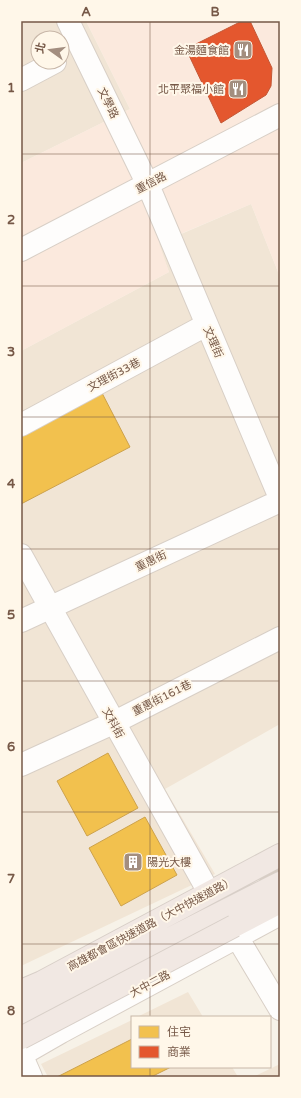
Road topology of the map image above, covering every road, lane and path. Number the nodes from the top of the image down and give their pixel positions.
1 (68, 21) edge
2 (81, 48) junction
3 (70, 54) edge
4 (40, 70) edge
5 (21, 80) edge
6 (280, 115) edge
7 (148, 185) junction
8 (21, 250) edge
9 (206, 325) junction
10 (21, 425) edge
11 (280, 499) edge
12 (21, 555) edge
13 (50, 608) junction
14 (21, 621) edge
15 (280, 638) edge
16 (113, 723) junction
17 (21, 765) edge
18 (280, 850) edge
19 (280, 855) edge
20 (280, 883) edge
21 (207, 889) junction
22 (280, 902) edge
23 (280, 914) edge
24 (237, 938) junction
25 (31, 983) edge
26 (21, 991) edge
27 (21, 996) edge
28 (280, 1009) edge
29 (21, 1014) edge
30 (21, 1038) edge
31 (21, 1055) edge
32 (31, 1077) edge

1 - 2 street, 文學路
2 - 3 street
2 - 7 street, 文學路
4 - 5 street
6 - 7 street, 重信路
7 - 8 street, 重信路
7 - 9 street, 文理街
9 - 10 street, 文理街33巷
9 - 11 street, 文理街
11 - 13 street, 重惠街
12 - 13 street, 文科街
13 - 14 street, 重惠街
13 - 16 street, 文科街
15 - 16 street, 重惠街161巷
16 - 17 street, 重惠街161巷
16 - 21 street, 文科街
18 - 21 street
19 - 25 highway, 高雄都會區快速道路（大中快速道路）
20 - 29 highway
21 - 25 street
22 - 30 highway, bridge
23 - 24 street, 大中二路
24 - 28 street
24 - 31 street, 大中二路
25 - 26 highway, 高雄都會區快速道路（大中快速道路）
25 - 27 highway
31 - 32 street

